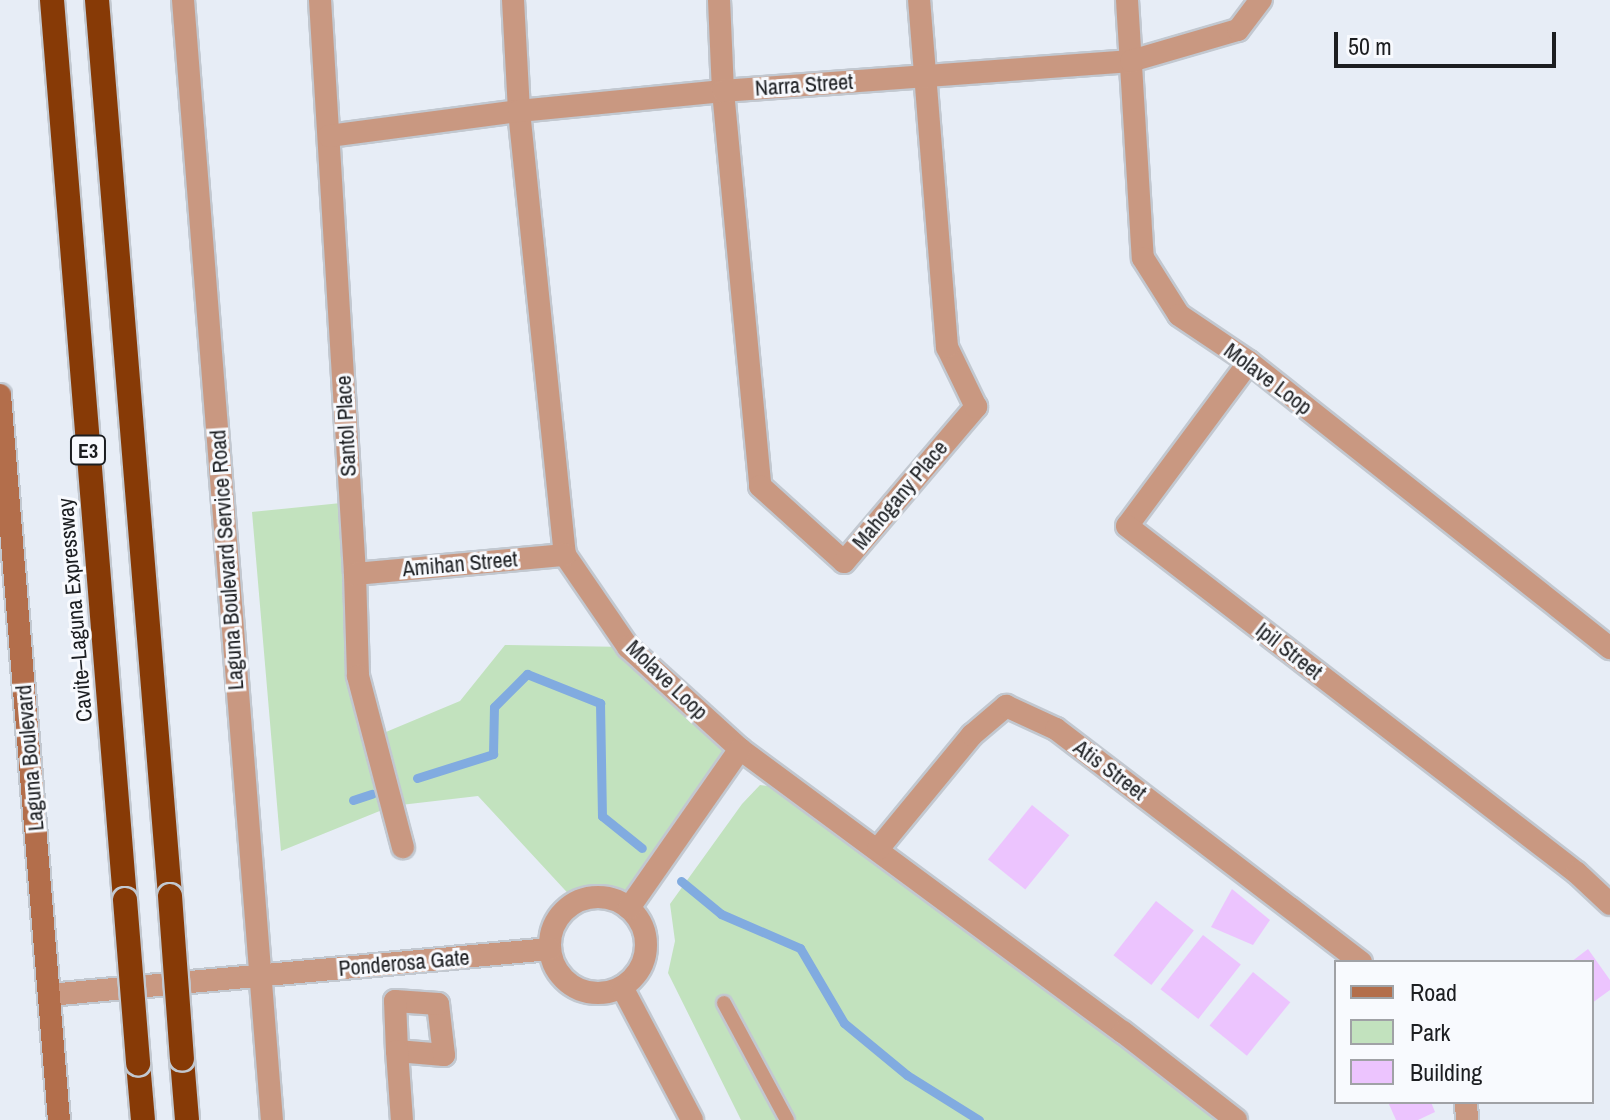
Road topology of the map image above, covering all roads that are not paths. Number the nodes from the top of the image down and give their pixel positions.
1 (52, 0) edge
2 (97, 0) edge
3 (183, 0) edge
4 (320, 0) edge
5 (513, 0) edge
6 (719, 0) edge
7 (919, 0) edge
8 (1127, 0) edge
9 (1261, 0) edge
10 (1131, 61) junction
11 (924, 77) junction
12 (723, 91) junction
13 (519, 111) junction
14 (329, 136) junction
15 (1249, 362) junction
16 (0, 395) edge
17 (565, 555) junction
18 (355, 574) junction
19 (1610, 648) edge
20 (740, 749) junction
21 (403, 847) dead end
22 (878, 849) junction
23 (1610, 904) edge
24 (629, 908) junction
25 (550, 949) junction
26 (1358, 960) edge
27 (259, 977) junction
28 (622, 987) junction
29 (49, 995) junction
30 (724, 1003) dead end
31 (397, 1051) dead end
32 (59, 1120) edge
33 (143, 1120) edge
34 (187, 1120) edge
35 (272, 1120) edge
36 (402, 1120) edge
37 (692, 1120) edge
38 (787, 1120) edge
39 (1236, 1120) edge

1 - 33 highway, Cavite–Laguna Expressway / E3, bridge
2 - 34 highway, E3, bridge
3 - 27 street, Laguna Boulevard Service Road
4 - 14 street, Santol Place
5 - 13 street, Molave Loop
6 - 12 street
7 - 11 street
8 - 10 street, Molave Loop
9 - 10 street, Narra Street
10 - 11 street, Narra Street
10 - 15 street, Molave Loop
11 - 12 street, Narra Street
11 - 12 street, Mahogany Place
12 - 13 street, Narra Street
13 - 14 street, Narra Street
13 - 17 street, Molave Loop
14 - 18 street, Santol Place
15 - 19 street, Molave Loop
15 - 23 street, Ipil Street
16 - 29 main road, Laguna Boulevard
17 - 18 street, Amihan Street
17 - 20 street, Molave Loop
18 - 21 street, Santol Place
20 - 22 street, Molave Loop
20 - 24 street
22 - 26 street, Atis Street
22 - 39 street, Molave Loop
24 - 25 street
24 - 28 street
25 - 27 street, Ponderosa Gate
25 - 28 street
27 - 29 street, Ponderosa Gate
27 - 35 street, Laguna Boulevard Service Road
28 - 37 street
29 - 32 main road, Laguna Boulevard
30 - 38 lane
31 - 36 street

